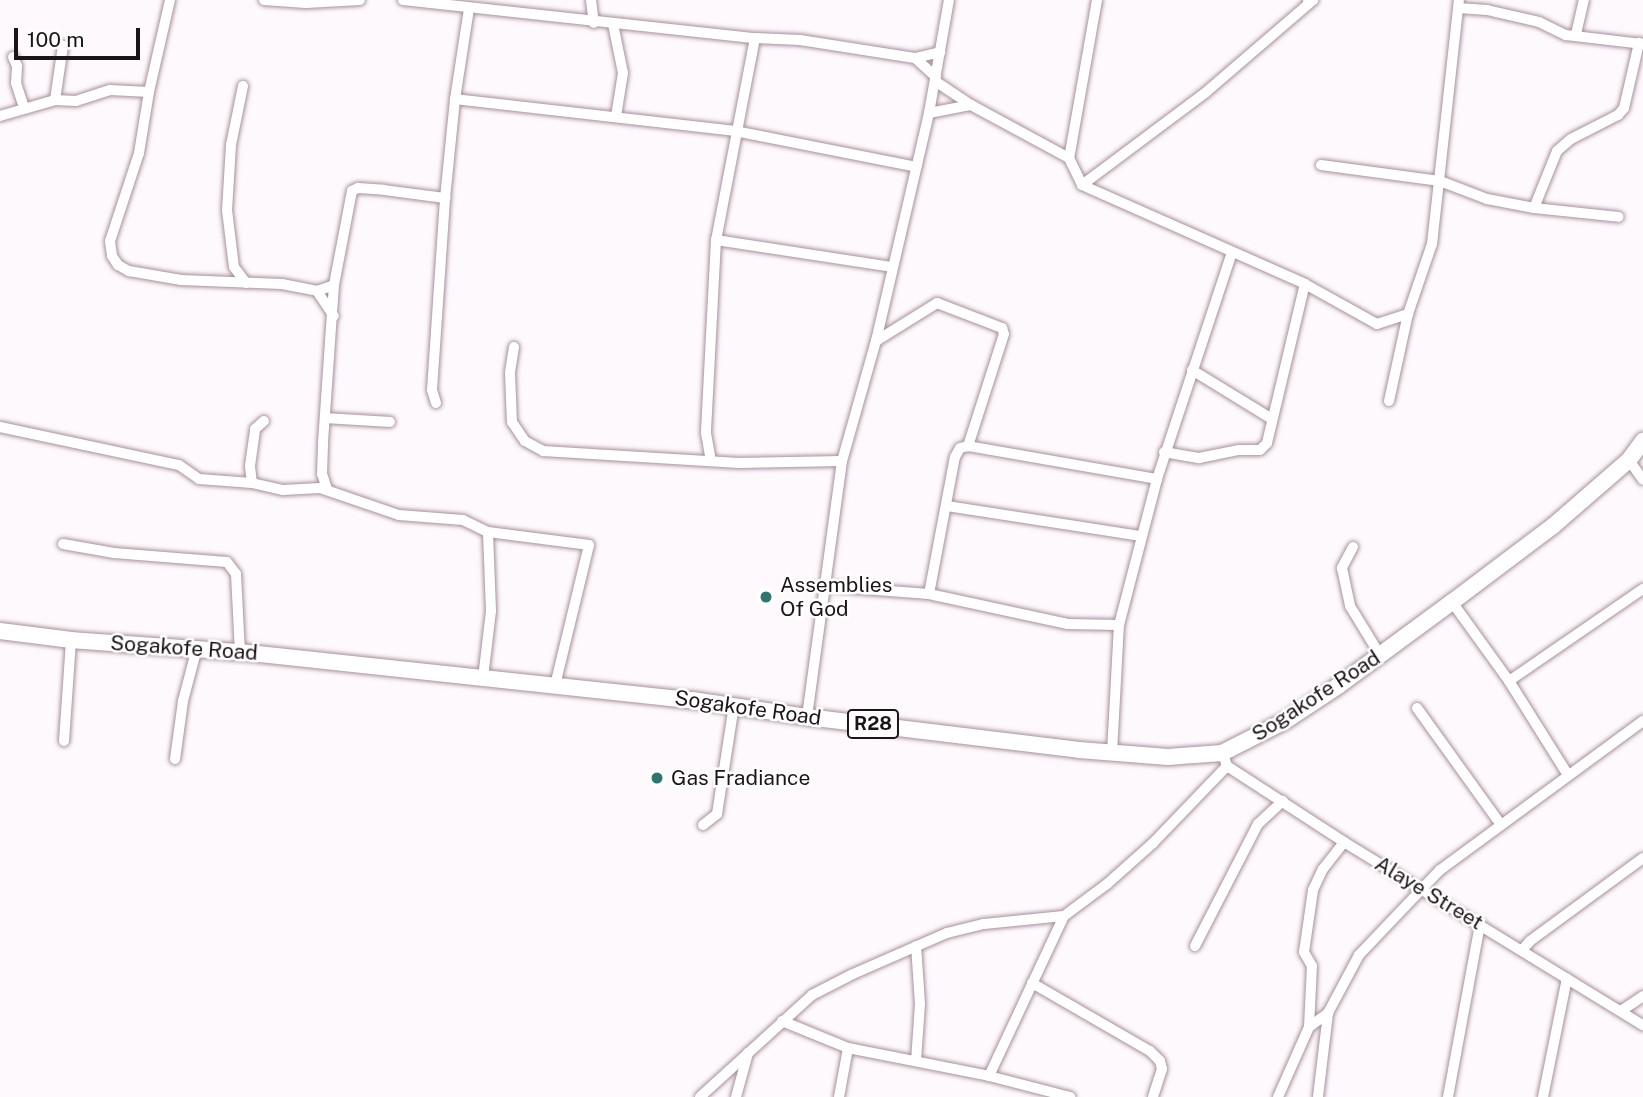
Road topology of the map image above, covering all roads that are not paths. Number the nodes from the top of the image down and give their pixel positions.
1 (170, 0) edge
2 (264, 0) edge
3 (360, 0) edge
4 (402, 0) edge
5 (592, 0) edge
6 (949, 0) edge
7 (1097, 0) edge
8 (1311, 0) edge
9 (1584, 0) edge
10 (1458, 4) edge
11 (469, 9) junction
12 (594, 23) junction
13 (613, 24) junction
14 (1576, 34) junction
15 (755, 38) junction
16 (1641, 43) edge
17 (63, 46) dead end
18 (940, 52) junction
19 (13, 57) dead end
20 (915, 58) junction
21 (935, 79) junction
22 (243, 86) dead end
23 (149, 92) junction
24 (455, 99) junction
25 (55, 100) junction
26 (971, 105) junction
27 (24, 108) junction
28 (929, 113) junction
29 (0, 116) edge
30 (616, 116) junction
31 (735, 131) junction
32 (1069, 159) junction
33 (1321, 165) dead end
34 (916, 167) junction
35 (1440, 181) junction
36 (1082, 185) junction
37 (445, 198) junction
38 (1534, 208) junction
39 (1619, 217) dead end
40 (716, 240) junction
41 (1232, 252) junction
42 (893, 267) junction
43 (246, 283) junction
44 (1305, 284) junction
45 (334, 285) junction
46 (317, 291) junction
47 (1408, 314) junction
48 (334, 317) junction
49 (876, 341) junction
50 (514, 347) dead end
51 (1192, 370) junction
52 (1389, 401) dead end
53 (436, 403) dead end
54 (326, 418) junction
55 (1272, 419) junction
56 (264, 421) dead end
57 (390, 422) dead end
58 (0, 427) edge
59 (1643, 441) edge
60 (968, 446) junction
61 (1164, 452) junction
62 (711, 460) junction
63 (1629, 460) junction
64 (842, 461) junction
65 (1157, 479) junction
66 (1643, 480) edge
67 (252, 483) junction
68 (327, 489) junction
69 (947, 506) junction
70 (488, 532) junction
71 (1140, 536) junction
72 (63, 544) dead end
73 (1353, 547) dead end
74 (825, 586) junction
75 (1643, 589) edge
76 (929, 594) junction
77 (1452, 602) junction
78 (1119, 625) junction
79 (0, 631) edge
80 (71, 640) junction
81 (197, 648) junction
82 (240, 652) junction
83 (1380, 655) junction
84 (483, 678) junction
85 (1509, 681) junction
86 (555, 686) junction
87 (734, 706) junction
88 (1417, 708) dead end
89 (807, 718) junction
90 (1643, 721) edge
91 (64, 741) dead end
92 (1112, 752) junction
93 (175, 759) dead end
94 (1225, 759) junction
95 (1568, 775) junction
96 (1283, 801) junction
97 (703, 825) dead end
98 (1501, 825) junction
99 (1344, 842) junction
100 (1643, 858) edge
101 (1421, 888) junction
102 (1064, 916) junction
103 (1480, 924) junction
104 (1195, 946) dead end
105 (916, 947) junction
106 (1522, 950) junction
107 (1567, 978) junction
108 (1032, 983) junction
109 (1643, 996) edge
110 (1621, 1011) junction
111 (1328, 1013) junction
112 (782, 1021) junction
113 (1643, 1024) edge
114 (1309, 1027) junction
115 (848, 1048) junction
116 (748, 1052) junction
117 (916, 1061) junction
118 (989, 1076) junction
119 (700, 1097) edge
120 (736, 1097) edge
121 (839, 1097) edge
122 (1070, 1097) edge
123 (1153, 1097) edge
124 (1278, 1097) edge
125 (1318, 1097) edge
126 (1448, 1097) edge
127 (1543, 1097) edge

1 - 23 street
2 - 3 street
4 - 11 street
5 - 12 street
6 - 18 street
7 - 32 street
8 - 36 street
9 - 14 street
10 - 14 street
10 - 35 street
11 - 12 street
11 - 24 street
12 - 13 street
13 - 15 street
13 - 30 street
14 - 16 street
15 - 20 street
15 - 31 street
16 - 38 street
17 - 25 street
18 - 20 street
18 - 21 street
19 - 27 street
20 - 21 street
21 - 26 street
21 - 28 street
22 - 43 street
23 - 25 street
23 - 43 street
24 - 30 street
24 - 37 street
25 - 27 street
26 - 28 street
26 - 32 street
27 - 29 street
28 - 34 street
30 - 31 street
31 - 34 street
31 - 40 street
32 - 36 street
33 - 35 street
34 - 42 street
35 - 38 street
35 - 47 street
36 - 41 street
37 - 45 street
37 - 53 street
38 - 39 street
40 - 42 street
40 - 62 street
41 - 44 street
41 - 51 street
42 - 49 street
43 - 46 street
44 - 47 street
44 - 55 street
45 - 46 street
45 - 48 street
46 - 48 street
47 - 52 street
48 - 54 street
49 - 60 street
49 - 64 street
50 - 62 street
51 - 55 street
51 - 61 street
54 - 57 street
54 - 68 street
55 - 61 street
56 - 67 street
58 - 67 street
59 - 63 main road, Sogakofe Road / R28
60 - 65 street
60 - 69 street
61 - 65 street
62 - 64 street
63 - 66 street
63 - 77 main road, Sogakofe Road / R28
64 - 74 street
65 - 71 street
67 - 68 street
68 - 70 street
69 - 71 street
69 - 76 street
70 - 84 street
70 - 86 street
71 - 78 street
72 - 82 street
73 - 83 street
74 - 76 street
74 - 89 street
75 - 85 street
76 - 78 street
77 - 83 main road, Sogakofe Road / R28
77 - 85 street
78 - 92 street
79 - 80 main road, Sogakofe Road / R28
80 - 81 main road, Sogakofe Road / R28
80 - 91 street
81 - 82 main road, Sogakofe Road / R28
81 - 93 street
82 - 84 main road, Sogakofe Road / R28
83 - 94 main road, Sogakofe Road / R28
84 - 86 main road, Sogakofe Road / R28
85 - 95 street
86 - 87 main road, Sogakofe Road / R28
87 - 89 main road, Sogakofe Road / R28
87 - 97 street
88 - 98 street
89 - 92 main road, Sogakofe Road / R28
90 - 95 street
92 - 94 main road, Sogakofe Road / R28
94 - 96 street, Alaye Street
94 - 102 street
95 - 98 street
96 - 99 street, Alaye Street
96 - 104 street
98 - 101 street
99 - 101 street, Alaye Street
99 - 114 street
100 - 106 street
101 - 103 street, Alaye Street
101 - 111 street
102 - 105 street
102 - 108 street
103 - 106 street, Alaye Street
103 - 126 street
105 - 112 street
105 - 117 street
106 - 107 street, Alaye Street
107 - 110 street, Alaye Street
107 - 127 street
108 - 118 street
108 - 123 street
109 - 110 street
110 - 113 street, Alaye Street
111 - 114 street
111 - 125 street
112 - 115 street
112 - 116 street
114 - 124 street
115 - 117 street
115 - 121 street
116 - 119 street
116 - 120 street
117 - 118 street
118 - 122 street

